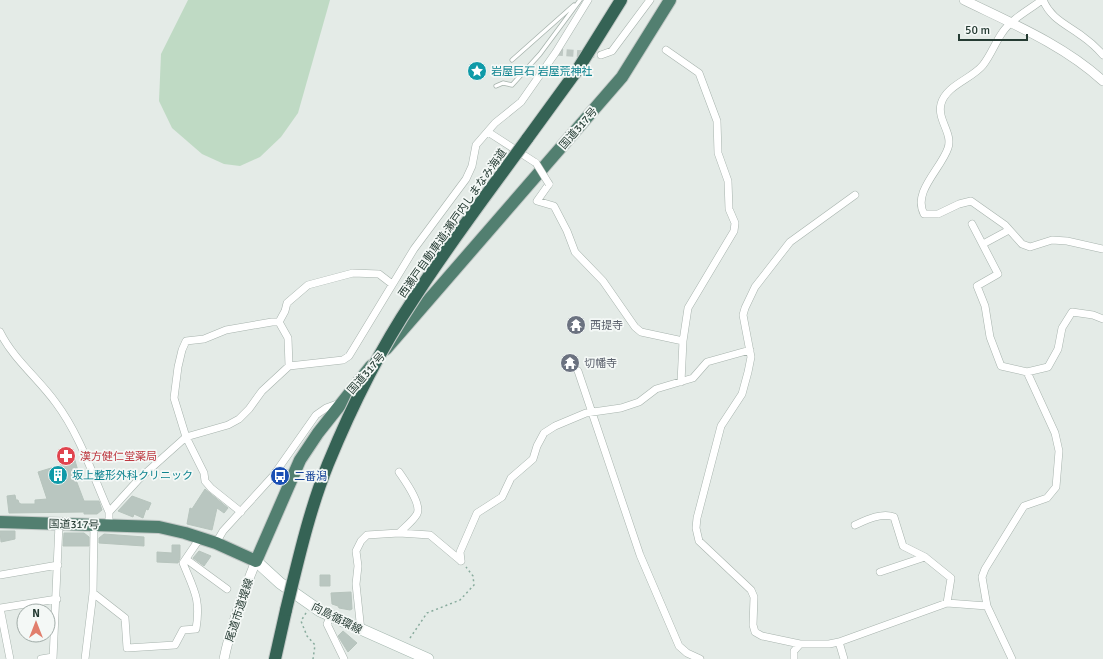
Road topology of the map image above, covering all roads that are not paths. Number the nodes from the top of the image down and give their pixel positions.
1 (579, 0) edge
2 (586, 0) edge
3 (621, 0) edge
4 (650, 0) edge
5 (670, 0) edge
6 (964, 0) edge
7 (1042, 0) edge
8 (1011, 23) junction
9 (666, 50) dead end
10 (1103, 55) edge
11 (601, 56) tunnel mouth
12 (512, 60) dead end
13 (1103, 81) edge
14 (496, 86) dead end
15 (488, 132) junction
16 (855, 195) dead end
17 (972, 224) dead end
18 (1009, 230) junction
19 (983, 244) junction
20 (1103, 249) edge
21 (392, 284) junction
22 (1103, 319) edge
23 (279, 322) junction
24 (0, 332) edge
25 (683, 341) junction
26 (750, 350) junction
27 (289, 366) junction
28 (578, 371) dead end
29 (1027, 372) junction
30 (681, 382) junction
31 (342, 402) junction
32 (592, 412) junction
33 (186, 437) junction
34 (399, 472) dead end
35 (241, 512) junction
36 (110, 518) junction
37 (0, 522) edge
38 (59, 524) junction
39 (94, 525) junction
40 (855, 525) dead end
41 (399, 532) junction
42 (200, 538) junction
43 (216, 543) junction
44 (925, 557) junction
45 (186, 559) junction
46 (256, 561) junction
47 (58, 566) junction
48 (880, 572) dead end
49 (0, 575) edge
50 (228, 589) dead end
51 (93, 593) junction
52 (57, 599) junction
53 (947, 603) junction
54 (987, 606) junction
55 (0, 608) edge
56 (286, 610) junction
57 (331, 616) junction
58 (361, 631) junction
59 (839, 642) junction
60 (800, 644) junction
61 (53, 658) edge
62 (10, 659) edge
63 (41, 659) edge
64 (85, 659) edge
65 (224, 659) edge
66 (275, 659) edge
67 (279, 659) edge
68 (344, 659) edge
69 (428, 659) edge
70 (700, 659) edge
71 (794, 659) edge
72 (844, 659) edge
73 (1012, 659) edge

1 - 12 lane
1 - 14 lane
2 - 15 street
3 - 56 highway, 西瀬戸自動車道;瀬戸内しまなみ海道, bridge
4 - 11 street
5 - 31 highway, 国道317号
6 - 8 street
7 - 8 street
7 - 10 street
8 - 13 street
8 - 18 street
9 - 25 street
15 - 21 street
15 - 25 street, bridge
16 - 26 street
17 - 19 street
18 - 19 street
18 - 20 street
19 - 29 street
21 - 23 street
21 - 27 street
22 - 29 street
23 - 27 street
23 - 33 street
24 - 36 street
25 - 30 street
26 - 30 street
26 - 60 street
27 - 33 street
28 - 32 street
29 - 54 street
30 - 32 street
31 - 35 street
31 - 46 highway, 国道317号
32 - 41 street
32 - 70 street
33 - 35 street
33 - 36 street
34 - 41 street
35 - 43 street
36 - 39 highway, 国道317号
36 - 42 highway, 国道317号
37 - 38 highway, 国道317号
38 - 39 highway, 国道317号
38 - 47 street
39 - 51 street
40 - 44 street
41 - 58 street
42 - 43 highway, 国道317号
42 - 45 street
43 - 46 highway, 国道317号
44 - 48 street
44 - 53 street
45 - 50 street
45 - 51 street
46 - 57 main road, 向島循環線
46 - 65 street, 尾道市道堤線
47 - 49 street
47 - 52 street
51 - 64 street
52 - 55 street
52 - 61 street
53 - 54 street
53 - 59 street
54 - 73 street
55 - 62 street
56 - 66 highway, 西瀬戸自動車道;瀬戸内しまなみ海道
56 - 67 lane
57 - 58 main road, 向島循環線
57 - 68 street
58 - 69 main road, 向島循環線
59 - 60 street
59 - 72 street
60 - 71 street
61 - 63 street

